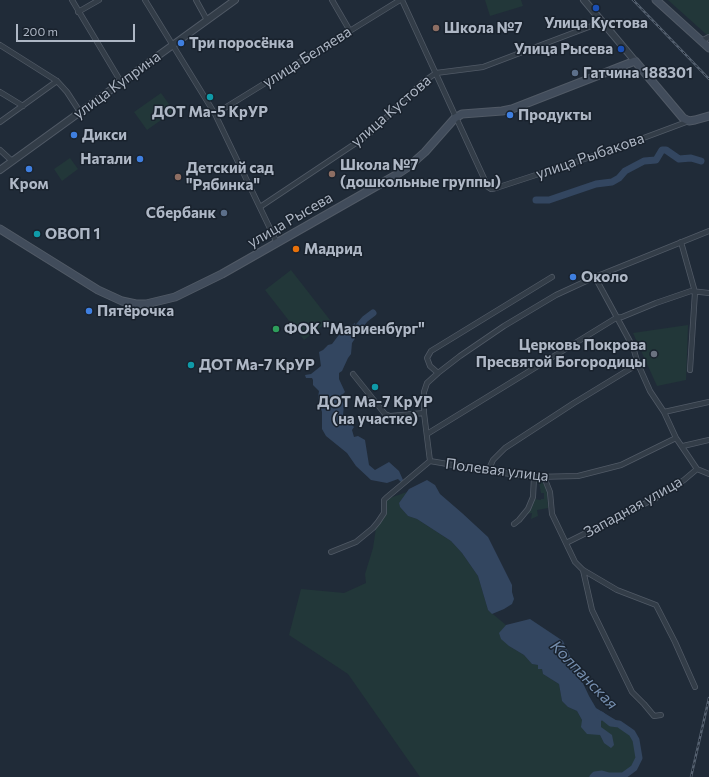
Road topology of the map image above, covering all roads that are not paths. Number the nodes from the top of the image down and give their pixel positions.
1 (72, 0) edge
2 (98, 0) edge
3 (145, 0) edge
4 (196, 0) edge
5 (234, 0) edge
6 (332, 0) edge
7 (401, 0) edge
8 (584, 0) edge
9 (656, 0) edge
10 (78, 12) junction
11 (207, 20) junction
12 (602, 22) junction
13 (350, 31) junction
14 (709, 37) edge
15 (701, 41) junction
16 (173, 44) junction
17 (0, 45) edge
18 (709, 48) edge
19 (635, 61) junction
20 (436, 73) junction
21 (57, 81) junction
22 (121, 82) junction
23 (0, 92) edge
24 (23, 106) junction
25 (80, 112) junction
26 (215, 114) junction
27 (709, 116) edge
28 (456, 118) junction
29 (684, 121) junction
30 (0, 122) edge
31 (0, 150) edge
32 (12, 161) junction
33 (0, 170) edge
34 (260, 207) junction
35 (0, 229) edge
36 (709, 230) edge
37 (681, 242) junction
38 (277, 243) junction
39 (552, 277) dead end
40 (595, 277) junction
41 (695, 292) junction
42 (709, 293) edge
43 (616, 318) junction
44 (638, 364) junction
45 (690, 370) dead end
46 (353, 374) dead end
47 (438, 374) junction
48 (709, 402) edge
49 (664, 412) junction
50 (424, 413) junction
51 (427, 434) junction
52 (676, 438) junction
53 (709, 440) edge
54 (682, 446) junction
55 (430, 461) junction
56 (697, 469) junction
57 (488, 472) junction
58 (709, 474) edge
59 (534, 477) junction
60 (544, 477) junction
61 (514, 524) dead end
62 (566, 543) junction
63 (331, 552) dead end
64 (583, 570) junction
65 (695, 687) dead end
66 (661, 715) dead end

1 - 10 street
2 - 10 street
3 - 16 street
4 - 11 street
5 - 11 street, улица Куприна
6 - 13 street
7 - 13 street, улица Беляева
7 - 20 street
8 - 12 street
9 - 15 main road
10 - 22 street
11 - 16 street, улица Куприна
12 - 19 street
12 - 20 street, улица Кустова
13 - 26 street, улица Беляева
14 - 15 street
15 - 18 main road
16 - 22 street, улица Куприна
16 - 26 street
17 - 21 street
19 - 28 main road
19 - 29 main road
20 - 28 street
20 - 34 street, улица Кустова
21 - 24 street
21 - 25 street
22 - 25 street, улица Куприна
23 - 24 street
24 - 30 street
25 - 32 street, улица Куприна
26 - 34 street
27 - 29 main road
28 - 29 street, улица Рыбакова
28 - 38 main road, улица Рысева
31 - 32 street
32 - 33 street, улица Куприна
34 - 38 street
35 - 38 main road, улица Рысева
36 - 37 street
37 - 40 street
37 - 41 street
39 - 47 street
40 - 43 street
40 - 47 street
41 - 42 street
41 - 43 street
41 - 45 street
43 - 44 street
43 - 51 street
44 - 49 street
44 - 57 street
46 - 50 street
47 - 50 street
48 - 49 street
49 - 52 street
50 - 51 street
51 - 55 street
52 - 54 street
52 - 60 street, Полевая улица
53 - 54 street
54 - 56 street
55 - 57 street, Полевая улица
55 - 63 street
56 - 58 street
56 - 62 street, Западная улица
57 - 59 street, Полевая улица
59 - 60 street, Полевая улица
59 - 61 street
60 - 62 street, Западная улица
62 - 64 street, Западная улица
64 - 65 street
64 - 66 street

